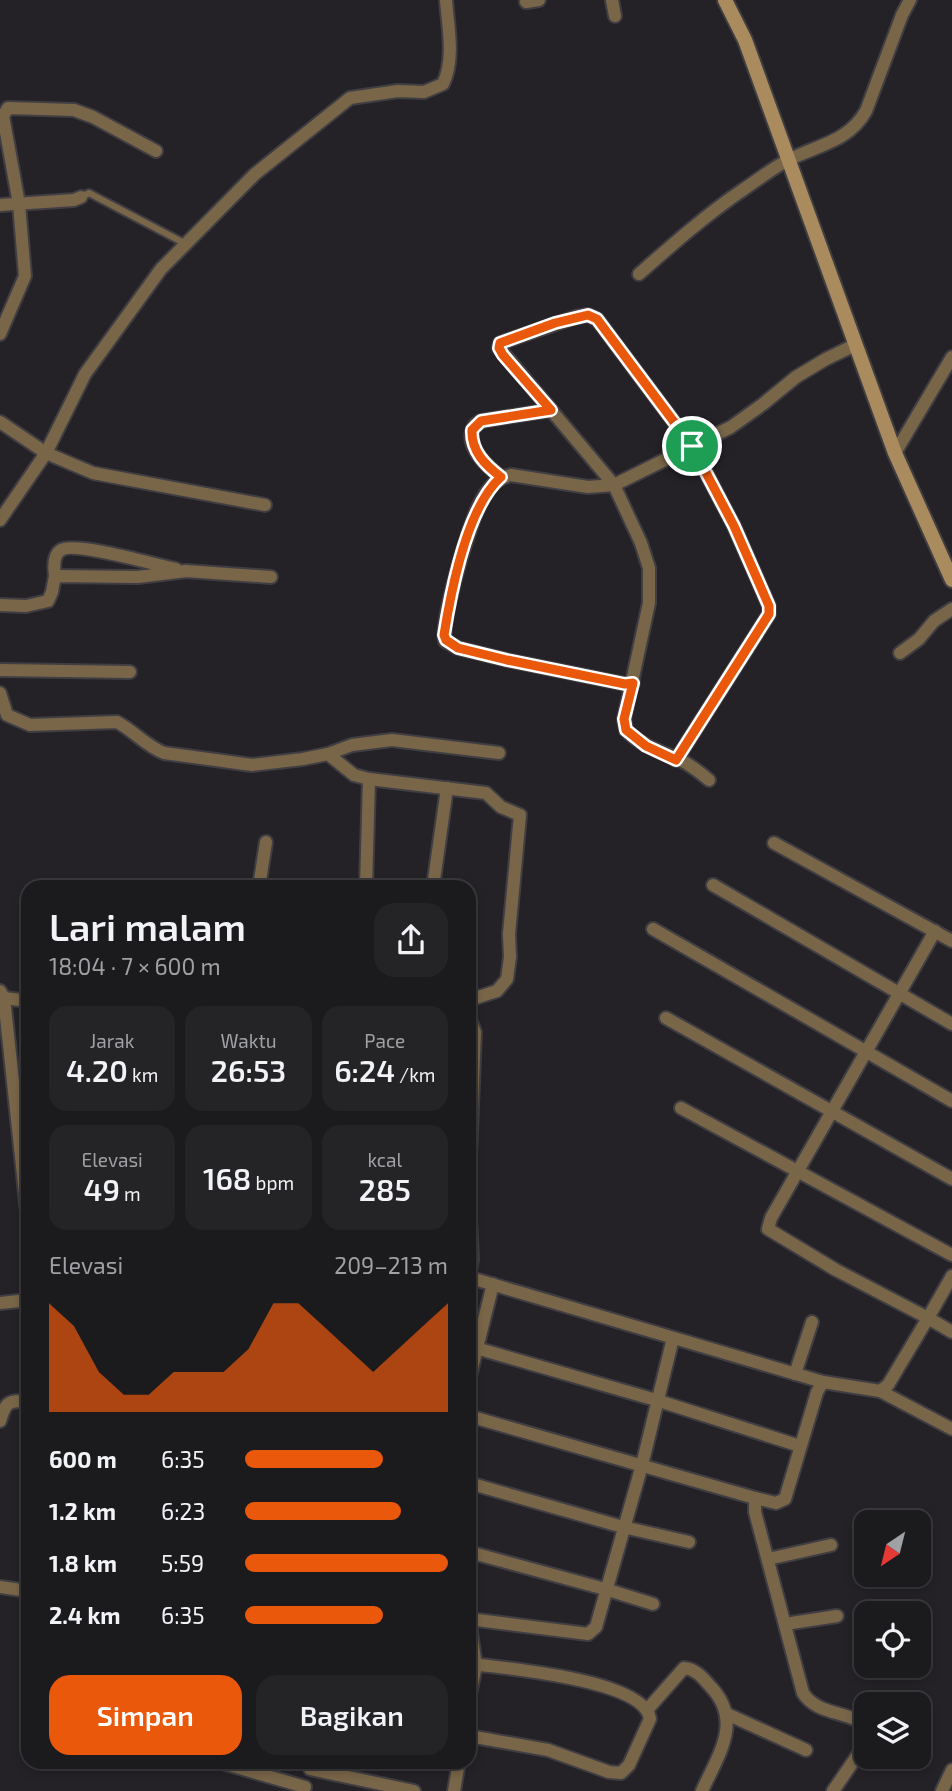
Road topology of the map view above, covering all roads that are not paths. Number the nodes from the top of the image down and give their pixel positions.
1 (446, 0) edge
2 (612, 0) edge
3 (725, 0) edge
4 (910, 0) edge
5 (615, 16) dead end
6 (156, 150) dead end
7 (789, 160) junction
8 (81, 197) joint
9 (19, 204) junction
10 (0, 205) edge
11 (186, 244) junction
12 (639, 274) dead end
13 (0, 334) edge
14 (855, 345) junction
15 (952, 357) edge
16 (551, 410) junction
17 (0, 422) edge
18 (692, 446) junction
19 (46, 453) junction
20 (895, 453) junction
21 (501, 477) junction
22 (614, 485) junction
23 (265, 505) dead end
24 (0, 520) edge
25 (186, 571) junction
26 (55, 576) junction
27 (271, 577) dead end
28 (952, 580) edge
29 (0, 605) edge
30 (952, 609) edge
31 (900, 653) dead end
32 (0, 670) edge
33 (130, 672) dead end
34 (633, 683) junction
35 (0, 693) edge
36 (499, 753) dead end
37 (328, 754) junction
38 (676, 760) junction
39 (369, 779) junction
40 (709, 780) dead end
41 (447, 788) junction
42 (266, 842) dead end
43 (774, 843) dead end
44 (259, 880) edge
45 (366, 880) edge
46 (434, 880) edge
47 (713, 885) dead end
48 (653, 929) dead end
49 (935, 931) junction
50 (952, 941) edge
51 (900, 993) junction
52 (2, 995) edge
53 (476, 998) edge
54 (21, 999) edge
55 (666, 1018) dead end
56 (952, 1024) edge
57 (867, 1051) junction
58 (5, 1062) edge
59 (952, 1101) edge
60 (681, 1108) dead end
61 (833, 1110) junction
62 (21, 1153) edge
63 (798, 1171) junction
64 (952, 1179) edge
65 (952, 1255) edge
66 (952, 1276) edge
67 (476, 1280) edge
68 (493, 1284) junction
69 (21, 1301) edge
70 (0, 1303) edge
71 (928, 1318) junction
72 (812, 1322) dead end
73 (952, 1332) edge
74 (476, 1338) edge
75 (673, 1338) junction
76 (476, 1349) edge
77 (795, 1374) junction
78 (823, 1382) junction
79 (880, 1391) junction
80 (656, 1400) junction
81 (21, 1401) edge
82 (476, 1418) edge
83 (0, 1421) edge
84 (952, 1429) edge
85 (800, 1446) junction
86 (642, 1465) junction
87 (476, 1485) edge
88 (755, 1498) junction
89 (623, 1527) junction
90 (689, 1542) dead end
91 (831, 1545) dead end
92 (476, 1554) edge
93 (768, 1559) junction
94 (0, 1587) edge
95 (606, 1589) junction
96 (21, 1590) edge
97 (653, 1604) dead end
98 (837, 1616) dead end
99 (476, 1620) edge
100 (785, 1624) junction
101 (476, 1666) edge
102 (647, 1710) junction
103 (727, 1713) junction
104 (854, 1718) edge
105 (476, 1737) edge
106 (806, 1750) dead end
107 (854, 1760) edge
108 (251, 1769) edge
109 (310, 1769) edge
110 (323, 1769) edge
111 (458, 1769) edge
112 (952, 1770) edge
113 (305, 1789) edge
114 (414, 1791) edge
115 (454, 1791) edge
116 (702, 1791) edge
117 (833, 1791) edge
118 (942, 1791) edge

1 - 11 street
2 - 5 street
3 - 7 street
4 - 7 street
6 - 9 street
7 - 12 street
7 - 14 street
8 - 9 street
8 - 11 lane
9 - 10 street
9 - 13 street
11 - 19 street
14 - 18 street
14 - 20 street
15 - 20 street
16 - 18 street
16 - 21 street
16 - 22 street
17 - 19 street
18 - 22 street
18 - 38 street
19 - 23 street
19 - 24 street
20 - 28 street
21 - 22 street
21 - 34 street
22 - 34 street
25 - 26 street
25 - 26 street
25 - 27 street
26 - 29 street
30 - 31 street
32 - 33 street
34 - 38 street
35 - 37 street
36 - 37 street
37 - 39 street
38 - 40 street
39 - 41 street
39 - 45 street
41 - 46 street
41 - 53 street
42 - 44 street
43 - 49 street
47 - 51 street
48 - 57 street
49 - 50 street
49 - 51 street
51 - 56 street
51 - 57 street
52 - 54 street
52 - 58 street
55 - 61 street
57 - 59 street
57 - 61 street
58 - 62 street
60 - 63 street
61 - 63 street
61 - 64 street
63 - 65 street
63 - 71 street
66 - 71 street
67 - 68 street
68 - 74 street
68 - 75 street
69 - 70 street
71 - 73 street
71 - 79 street
72 - 77 street
75 - 77 street
75 - 80 street
76 - 80 street
77 - 78 street
78 - 79 street
78 - 85 street
79 - 84 street
80 - 85 street
80 - 86 street
81 - 83 street
82 - 86 street
85 - 88 street
86 - 88 street
86 - 89 street
87 - 89 street
88 - 93 street
89 - 90 street
89 - 95 street
91 - 93 street
92 - 95 street
93 - 100 street
94 - 96 street
95 - 97 street
95 - 99 street
98 - 100 street
100 - 104 street
101 - 102 street
102 - 103 street
102 - 105 street
103 - 106 street
103 - 116 street
107 - 117 street
108 - 113 street
109 - 113 street
110 - 114 street
111 - 115 street
112 - 118 street

